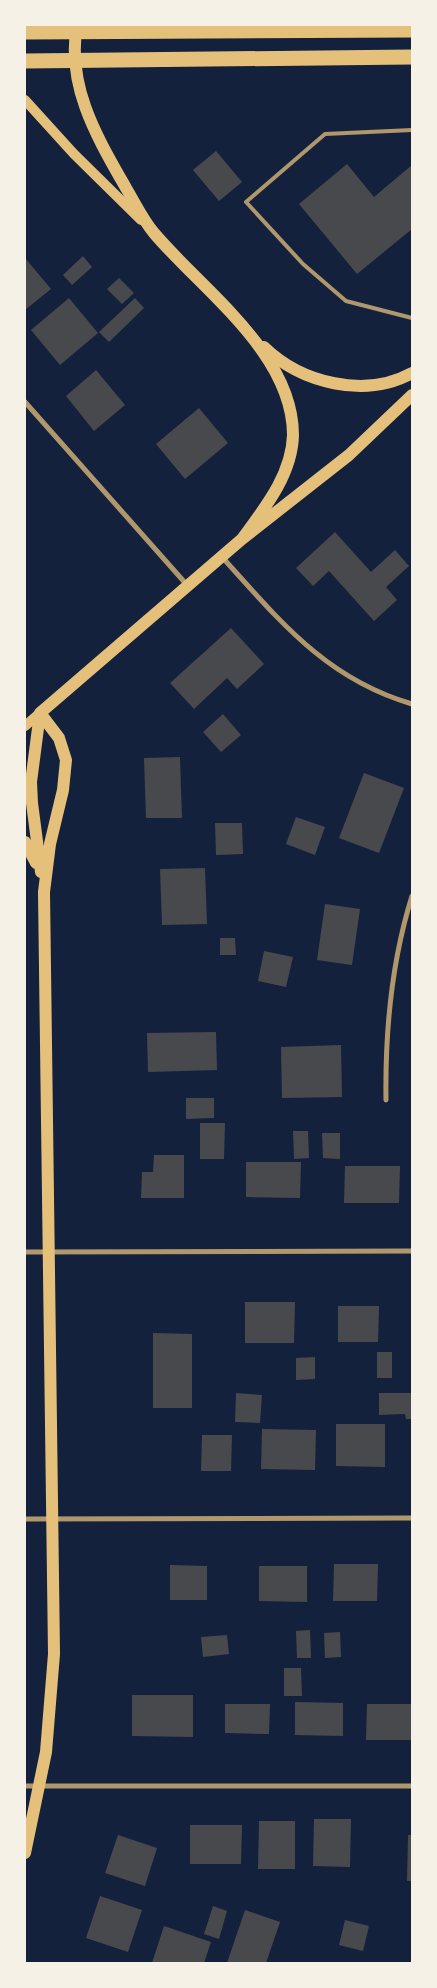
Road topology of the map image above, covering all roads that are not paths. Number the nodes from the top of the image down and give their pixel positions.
1 (77, 25) edge
2 (412, 30) edge
3 (25, 32) edge
4 (412, 57) edge
5 (25, 61) edge
6 (25, 100) edge
7 (412, 130) edge
8 (153, 232) junction
9 (412, 318) edge
10 (250, 333) junction
11 (412, 373) edge
12 (412, 395) edge
13 (25, 402) edge
14 (242, 539) junction
15 (222, 557) junction
16 (188, 586) junction
17 (412, 704) edge
18 (40, 713) junction
19 (25, 726) edge
20 (25, 842) edge
21 (44, 892) junction
22 (412, 896) edge
23 (386, 1100) dead end
24 (412, 1251) edge
25 (25, 1252) edge
26 (47, 1252) junction
27 (412, 1518) edge
28 (25, 1519) edge
29 (53, 1519) junction
30 (40, 1785) junction
31 (25, 1786) edge
32 (412, 1786) edge
33 (25, 1853) edge

1 - 8 main road
2 - 3 highway
4 - 5 highway
6 - 8 main road
7 - 9 lane
8 - 10 main road
10 - 11 main road
10 - 14 main road
12 - 14 main road
13 - 16 street
14 - 15 main road
15 - 16 main road
15 - 17 street
16 - 18 main road
18 - 19 main road
18 - 21 main road
18 - 21 main road
20 - 21 main road
21 - 26 main road
22 - 23 street
24 - 26 street
25 - 26 street
26 - 29 main road
27 - 29 street
28 - 29 street
29 - 30 main road
30 - 31 street
30 - 32 street
30 - 33 main road

